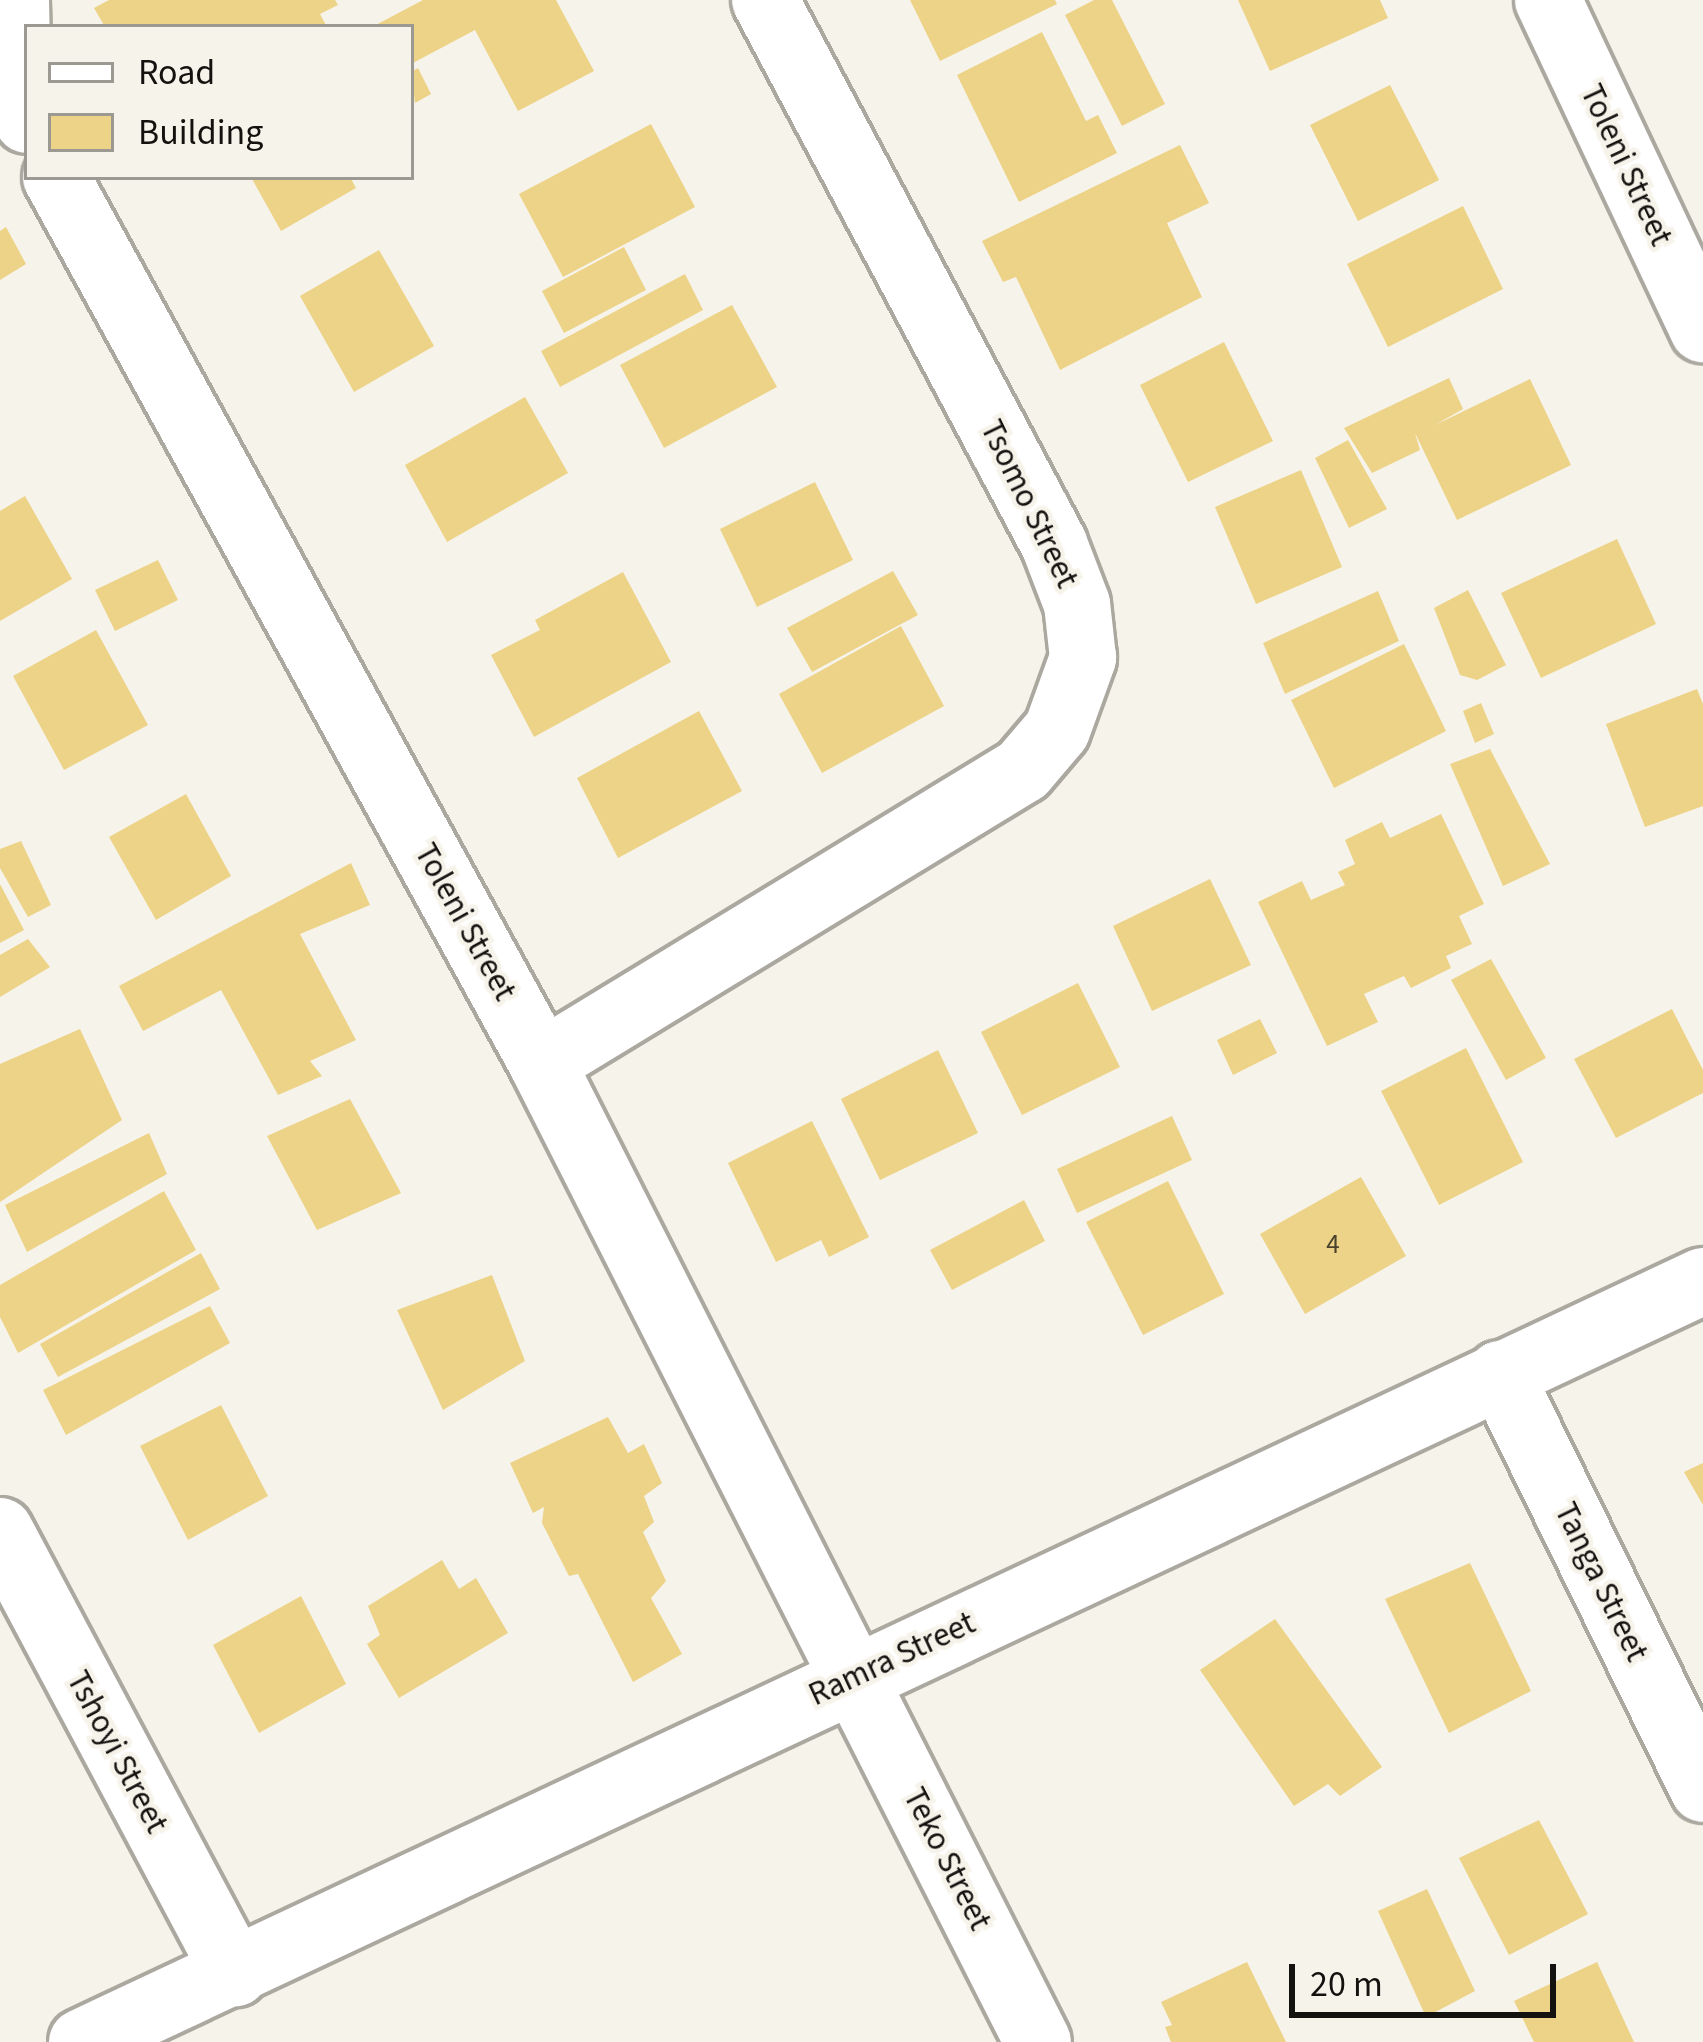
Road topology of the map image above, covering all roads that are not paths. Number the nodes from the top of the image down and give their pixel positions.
1 (16, 0) edge
2 (765, 0) edge
3 (1549, 0) edge
4 (24, 114) edge
5 (58, 180) edge
6 (1703, 329) edge
7 (542, 1063) junction
8 (1703, 1281) edge
9 (1500, 1374) junction
10 (0, 1531) edge
11 (855, 1676) junction
12 (1703, 1789) edge
13 (235, 1973) junction
14 (82, 2042) edge
15 (1038, 2042) edge

1 - 4 street
2 - 7 street, Tsomo Street
3 - 6 street, Toleni Street
5 - 7 street, Toleni Street
7 - 11 street, Toleni Street
8 - 9 street, Ramra Street
9 - 11 street, Ramra Street
9 - 12 street, Tanga Street
10 - 13 street, Tshoyi Street
11 - 13 street, Ramra Street
11 - 15 street, Teko Street
13 - 14 street, Ramra Street

